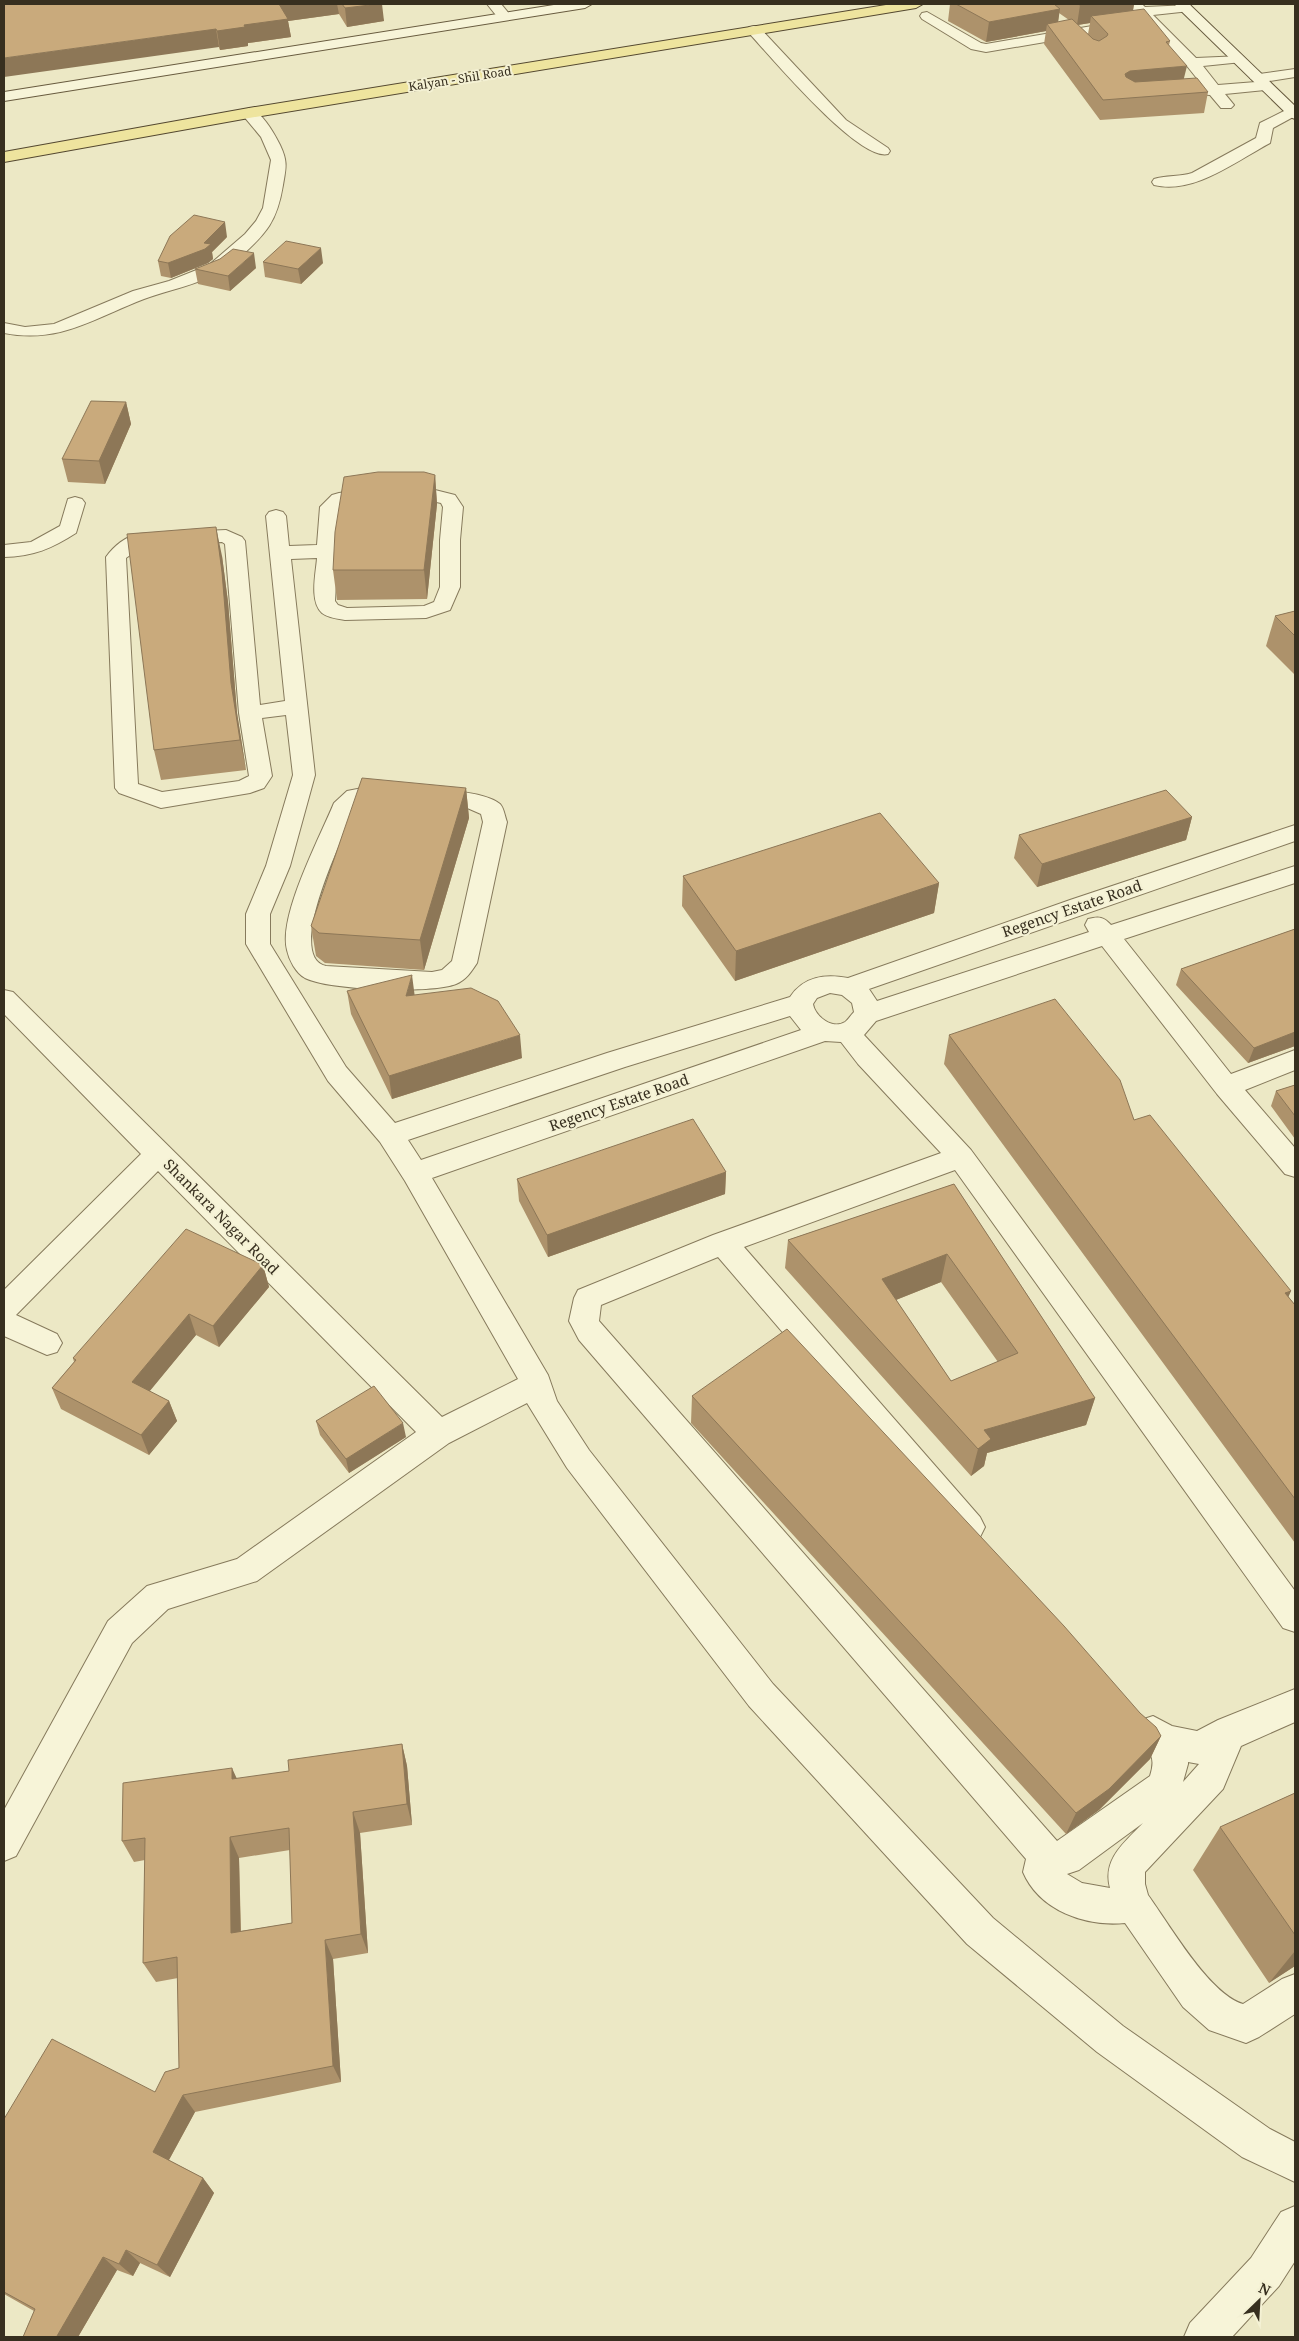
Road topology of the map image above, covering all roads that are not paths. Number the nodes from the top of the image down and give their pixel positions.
1 (494, 4) edge
2 (585, 4) edge
3 (862, 4) edge
4 (916, 4) edge
5 (896, 5) edge
6 (1183, 6) edge
7 (1142, 12) edge
8 (504, 16) junction
9 (927, 16) dead end
10 (1058, 20) edge
11 (754, 30) junction
12 (1073, 32) junction
13 (1084, 43) edge
14 (1238, 60) junction
15 (1192, 63) junction
16 (1295, 73) edge
17 (1261, 82) junction
18 (1214, 90) junction
19 (1186, 92) edge
20 (4, 97) edge
21 (1226, 105) dead end
22 (249, 113) junction
23 (1294, 113) edge
24 (4, 144) edge
25 (882, 151) dead end
26 (4, 157) edge
27 (1160, 182) dead end
28 (4, 328) edge
29 (75, 503) dead end
30 (276, 516) dead end
31 (4, 551) edge
32 (327, 551) junction
33 (280, 553) junction
34 (298, 706) junction
35 (250, 713) junction
36 (1295, 833) edge
37 (278, 866) junction
38 (320, 869) junction
39 (1295, 874) edge
40 (1079, 906) junction
41 (1108, 937) junction
42 (849, 987) junction
43 (4, 999) edge
44 (799, 1004) junction
45 (846, 1026) junction
46 (1295, 1060) edge
47 (1226, 1087) junction
48 (390, 1135) junction
49 (158, 1154) junction
50 (961, 1157) junction
51 (1295, 1166) edge
52 (416, 1173) junction
53 (723, 1243) junction
54 (4, 1308) edge
55 (4, 1323) edge
56 (47, 1343) dead end
57 (537, 1384) junction
58 (438, 1434) junction
59 (985, 1545) edge
60 (1295, 1617) edge
61 (1295, 1706) edge
62 (1129, 1710) edge
63 (1230, 1732) junction
64 (1164, 1741) junction
65 (4, 1844) edge
66 (1045, 1854) junction
67 (1133, 1904) junction
68 (1295, 1992) edge
69 (1295, 2163) edge
70 (1295, 2226) edge
71 (1204, 2337) edge

1 - 8 street
2 - 8 street
3 - 24 main road, Kalyan - Shil Road
4 - 5 main road, Kalyan - Shil Road
5 - 11 main road, Kalyan - Shil Road
6 - 7 street
6 - 14 street
7 - 12 street
7 - 15 street
8 - 20 street
9 - 12 street
10 - 12 street
11 - 22 main road, Kalyan - Shil Road
11 - 25 street
12 - 13 street
14 - 15 street
14 - 17 street
15 - 18 street
16 - 17 street
17 - 18 street
17 - 23 street
18 - 19 street
18 - 21 street
22 - 26 main road, Kalyan - Shil Road
22 - 28 street
23 - 27 street
29 - 31 street
30 - 33 street
32 - 32 street
32 - 33 street
33 - 34 street
34 - 35 street
34 - 37 street
35 - 35 street
36 - 40 street, Regency Estate Road
37 - 38 street
37 - 48 street
38 - 38 street
39 - 41 street, Regency Estate Road
40 - 41 street
40 - 42 street, Regency Estate Road
41 - 45 street, Regency Estate Road
41 - 47 street
42 - 44 street
42 - 45 street
43 - 49 street, Shankara Nagar Road
44 - 45 street
44 - 48 street
45 - 50 street
45 - 52 street, Regency Estate Road
46 - 47 street
47 - 51 street
48 - 52 street
49 - 54 street
49 - 58 street, Shankara Nagar Road
50 - 53 street
50 - 60 street
52 - 57 street
53 - 59 street
53 - 66 street
55 - 56 street
57 - 58 street
57 - 69 street
58 - 65 street
61 - 63 street
62 - 64 street
63 - 64 street
63 - 67 street
64 - 66 street
66 - 67 street
67 - 68 street
70 - 71 street

